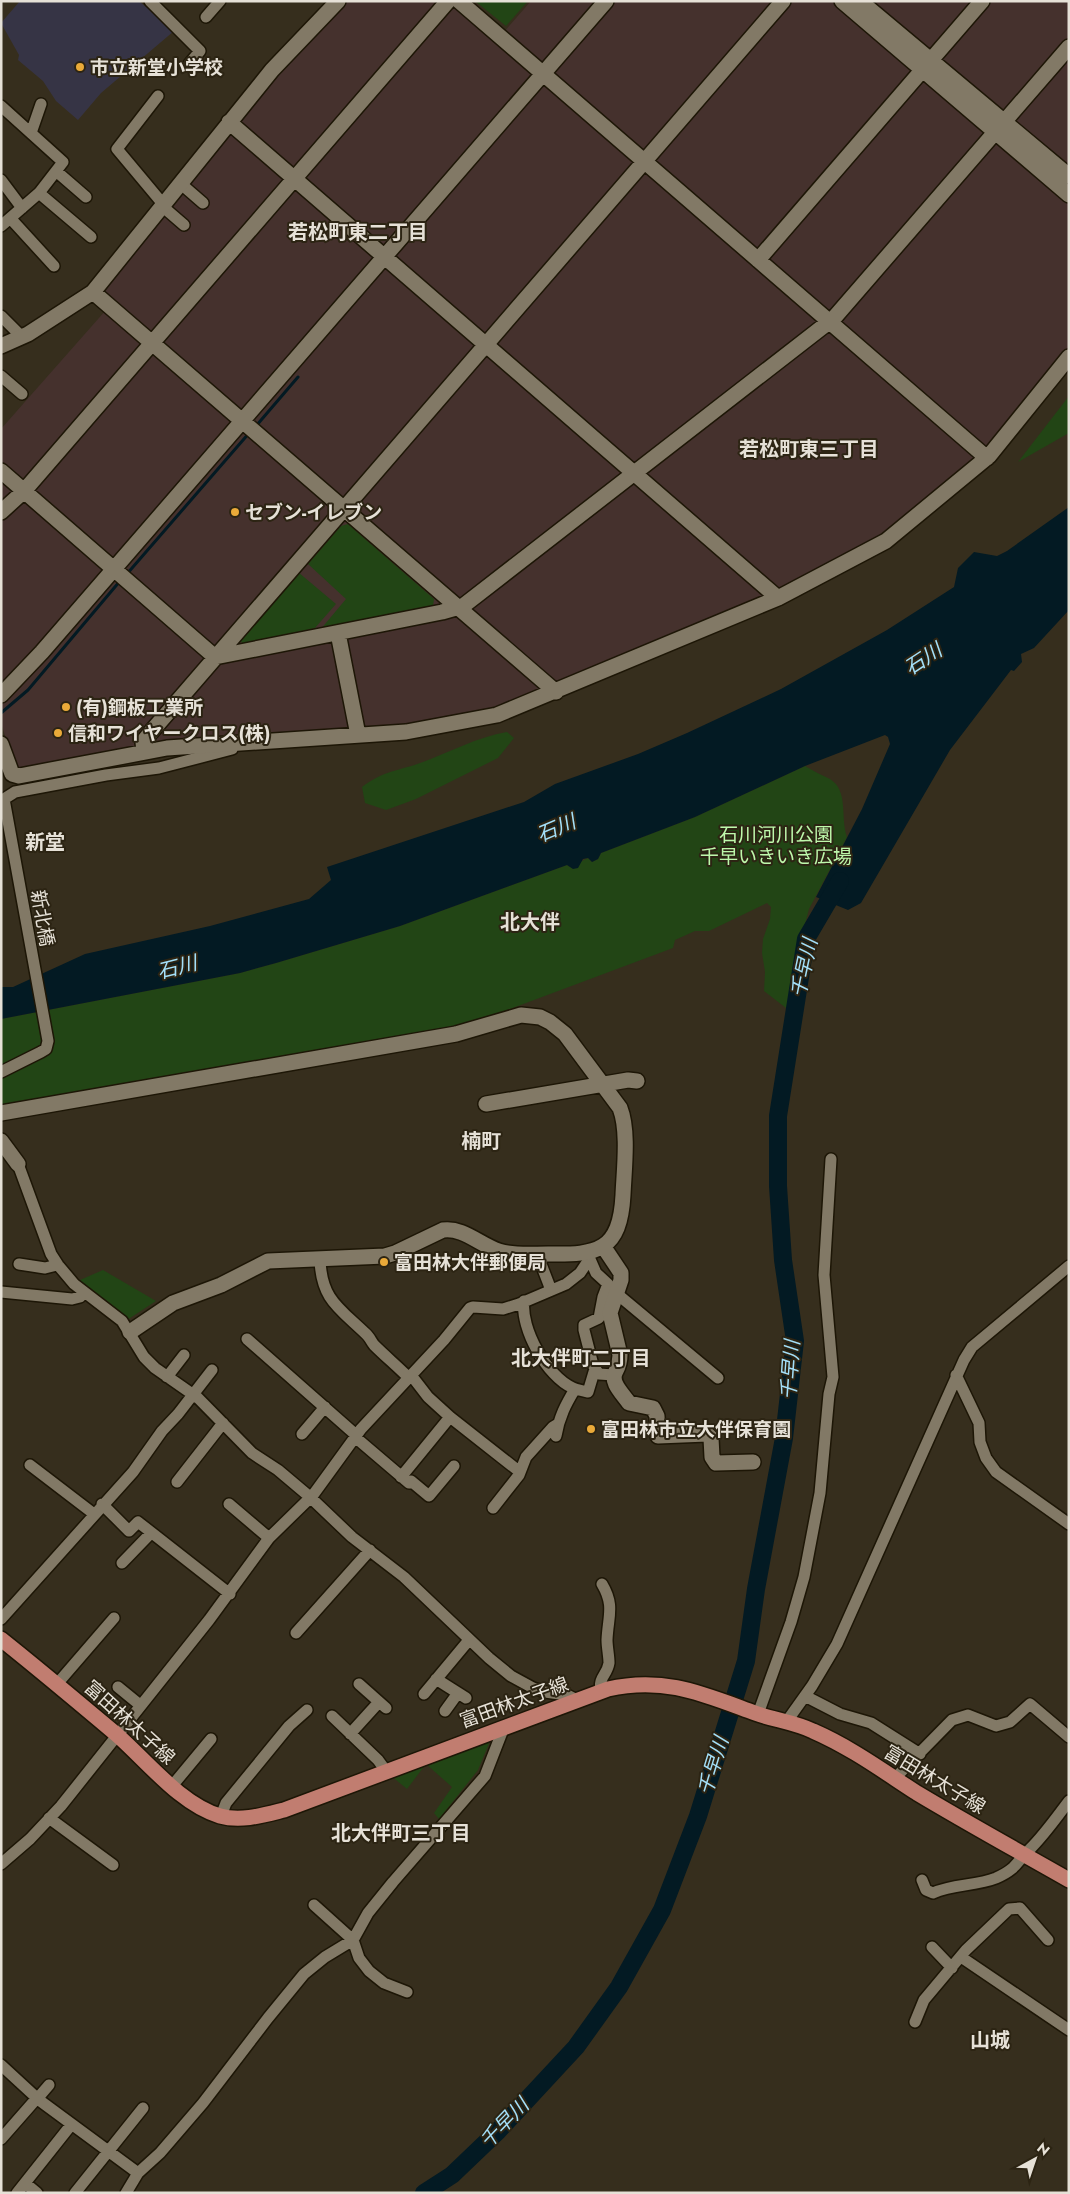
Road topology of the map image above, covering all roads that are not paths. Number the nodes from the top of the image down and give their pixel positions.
1 (150, 1) edge
2 (220, 1) edge
3 (338, 1) edge
4 (448, 1) edge
5 (459, 1) edge
6 (606, 1) edge
7 (783, 1) edge
8 (842, 1) edge
9 (860, 1) edge
10 (982, 1) edge
11 (206, 17) dead end
12 (1069, 47) edge
13 (189, 64) dead end
14 (927, 66) junction
15 (543, 74) junction
16 (157, 103) dead end
17 (41, 104) dead end
18 (1, 106) edge
19 (229, 122) junction
20 (999, 127) junction
21 (31, 133) junction
22 (644, 162) junction
23 (56, 171) junction
24 (1069, 176) edge
25 (294, 179) junction
26 (1, 180) edge
27 (180, 183) junction
28 (39, 193) junction
29 (1069, 195) edge
30 (86, 197) dead end
31 (161, 202) junction
32 (203, 203) dead end
33 (22, 208) junction
34 (6, 222) edge
35 (184, 225) dead end
36 (91, 237) dead end
37 (384, 257) junction
38 (758, 260) junction
39 (54, 266) dead end
40 (93, 292) junction
41 (1, 316) edge
42 (829, 322) junction
43 (19, 334) junction
44 (153, 342) junction
45 (486, 345) junction
46 (1, 346) edge
47 (1069, 357) edge
48 (1, 376) edge
49 (22, 394) dead end
50 (243, 420) junction
51 (987, 458) junction
52 (1, 471) edge
53 (634, 474) junction
54 (24, 491) junction
55 (344, 508) junction
56 (1, 512) edge
57 (114, 569) junction
58 (778, 598) junction
59 (458, 607) junction
60 (338, 633) junction
61 (216, 657) junction
62 (556, 692) junction
63 (1, 695) edge
64 (358, 735) junction
65 (232, 743) junction
66 (1, 744) edge
67 (144, 752) junction
68 (1, 1072) edge
69 (637, 1081) dead end
70 (602, 1084) junction
71 (486, 1104) dead end
72 (1, 1113) edge
73 (1, 1141) edge
74 (831, 1158) dead end
75 (18, 1164) joint
76 (603, 1246) junction
77 (542, 1254) junction
78 (589, 1258) junction
79 (320, 1260) junction
80 (19, 1264) dead end
81 (57, 1265) junction
82 (1069, 1266) edge
83 (551, 1290) junction
84 (1, 1292) edge
85 (84, 1292) junction
86 (616, 1293) junction
87 (524, 1301) junction
88 (130, 1332) junction
89 (247, 1339) dead end
90 (184, 1355) dead end
91 (212, 1370) dead end
92 (596, 1370) junction
93 (614, 1375) junction
94 (956, 1375) junction
95 (410, 1376) junction
96 (167, 1377) junction
97 (718, 1378) dead end
98 (575, 1388) junction
99 (193, 1394) junction
100 (325, 1407) junction
101 (450, 1417) junction
102 (223, 1424) junction
103 (302, 1434) dead end
104 (356, 1436) junction
105 (753, 1462) dead end
106 (30, 1464) dead end
107 (454, 1466) dead end
108 (520, 1472) junction
109 (401, 1477) junction
110 (176, 1482) dead end
111 (310, 1497) junction
112 (229, 1504) dead end
113 (493, 1508) dead end
114 (98, 1509) junction
115 (1069, 1524) edge
116 (151, 1533) junction
117 (269, 1538) junction
118 (370, 1550) junction
119 (122, 1563) dead end
120 (602, 1584) dead end
121 (230, 1594) junction
122 (114, 1618) dead end
123 (1, 1619) edge
124 (296, 1633) dead end
125 (1, 1639) edge
126 (469, 1640) junction
127 (436, 1679) junction
128 (57, 1684) junction
129 (359, 1684) dead end
130 (118, 1687) dead end
131 (601, 1692) junction
132 (424, 1694) dead end
133 (805, 1696) junction
134 (577, 1700) junction
135 (140, 1705) junction
136 (307, 1710) dead end
137 (445, 1711) dead end
138 (756, 1714) junction
139 (332, 1716) dead end
140 (787, 1721) junction
141 (504, 1727) junction
142 (350, 1734) junction
143 (117, 1736) junction
144 (1069, 1737) edge
145 (211, 1739) dead end
146 (920, 1754) junction
147 (386, 1772) junction
148 (895, 1778) junction
149 (172, 1786) junction
150 (1069, 1801) edge
151 (221, 1816) junction
152 (49, 1818) junction
153 (1026, 1855) junction
154 (1, 1864) edge
155 (113, 1865) dead end
156 (922, 1880) dead end
157 (1069, 1880) edge
158 (314, 1904) dead end
159 (353, 1940) junction
160 (1048, 1940) dead end
161 (932, 1947) dead end
162 (961, 1957) junction
163 (952, 1968) junction
164 (406, 1992) dead end
165 (915, 2022) dead end
166 (1069, 2030) edge
167 (1, 2065) edge
168 (49, 2085) dead end
169 (37, 2098) junction
170 (143, 2108) dead end
171 (72, 2124) junction
172 (1, 2139) edge
173 (107, 2151) junction
174 (138, 2173) junction
175 (25, 2183) junction
176 (16, 2193) edge
177 (37, 2193) edge
178 (75, 2193) edge
179 (126, 2193) edge

1 - 13 street
2 - 11 street
3 - 19 street
4 - 25 street
5 - 15 street
6 - 15 street
7 - 22 street
8 - 14 street
9 - 14 street
10 - 14 street
12 - 20 street
14 - 20 street
14 - 38 street
15 - 22 street
15 - 37 street
16 - 31 street
17 - 21 street
18 - 21 street
19 - 25 street
19 - 27 street
20 - 24 street
20 - 29 street
20 - 42 street
21 - 23 street
22 - 38 street
22 - 45 street
23 - 28 street
23 - 30 street
25 - 37 street
25 - 44 street
26 - 33 street
27 - 31 street
27 - 32 street
28 - 33 street
28 - 36 street
31 - 35 street
31 - 40 street
33 - 34 street
34 - 39 street
37 - 45 street
37 - 50 street
38 - 42 street
40 - 43 street
40 - 44 street
41 - 43 street
42 - 51 street
42 - 53 street
43 - 46 street
44 - 50 street
44 - 54 street
45 - 53 street
45 - 55 street
47 - 51 street
48 - 49 street
50 - 55 street
50 - 57 street
51 - 58 street
52 - 54 street
53 - 58 street
53 - 59 street
54 - 56 street
54 - 57 street
55 - 59 street
55 - 61 street
57 - 61 street
57 - 63 street
58 - 62 street
59 - 60 street
59 - 62 street
60 - 61 street
60 - 64 street
61 - 67 street
62 - 64 street
64 - 65 street
65 - 67 street
65 - 68 street, 新北橋
66 - 67 street
69 - 70 street
70 - 71 street
70 - 72 street
70 - 76 street
73 - 75 street
74 - 138 street
75 - 81 street
76 - 78 street
76 - 86 street
77 - 78 street
77 - 79 street
77 - 83 street
78 - 83 street
78 - 92 street
79 - 88 street
79 - 95 street
80 - 81 street
81 - 85 street
82 - 94 street
83 - 87 street
84 - 85 street
85 - 88 street
86 - 93 street
86 - 97 street
87 - 95 street
87 - 98 street
88 - 96 street
89 - 100 street
90 - 96 street
91 - 99 street
92 - 93 street
92 - 98 street
93 - 105 street
94 - 115 street
94 - 133 street
95 - 101 street
95 - 104 street
96 - 99 street
98 - 108 street
99 - 102 street
99 - 114 street
100 - 103 street
100 - 104 street
101 - 108 street
101 - 109 street
102 - 110 street
102 - 111 street
104 - 109 street
104 - 111 street
106 - 114 street
107 - 109 street
108 - 113 street
111 - 117 street
111 - 118 street
112 - 117 street
114 - 116 street
114 - 123 street
116 - 119 street
116 - 121 street
117 - 121 street
118 - 124 street
118 - 126 street
120 - 131 street
121 - 135 street
122 - 128 street
125 - 128 main road, 富田林太子線
126 - 127 street
126 - 134 street
127 - 132 street
127 - 137 street
128 - 143 main road, 富田林太子線
129 - 142 street
130 - 135 street
131 - 134 main road, 富田林太子線
131 - 138 main road, 富田林太子線
133 - 140 street
133 - 146 street
134 - 141 main road, 富田林太子線
135 - 143 street
136 - 151 street
138 - 140 main road, 富田林太子線
139 - 142 street
140 - 148 main road, 富田林太子線
141 - 147 main road, 富田林太子線
141 - 159 street
142 - 147 street
143 - 149 main road, 富田林太子線
143 - 152 street
144 - 146 street
145 - 149 street
146 - 148 street
147 - 151 main road, 富田林太子線
148 - 153 main road, 富田林太子線
149 - 151 main road, 富田林太子線
150 - 153 street
152 - 154 street
152 - 155 street
153 - 156 street
153 - 157 main road, 富田林太子線
158 - 159 street
159 - 164 street
159 - 174 street
160 - 162 street
161 - 163 street
162 - 163 street
162 - 166 street
163 - 165 street
167 - 169 street
168 - 169 street
169 - 171 street
169 - 172 street
170 - 173 street
171 - 173 street
171 - 175 street
173 - 174 street
173 - 178 street
174 - 179 street
175 - 176 street
175 - 177 street

